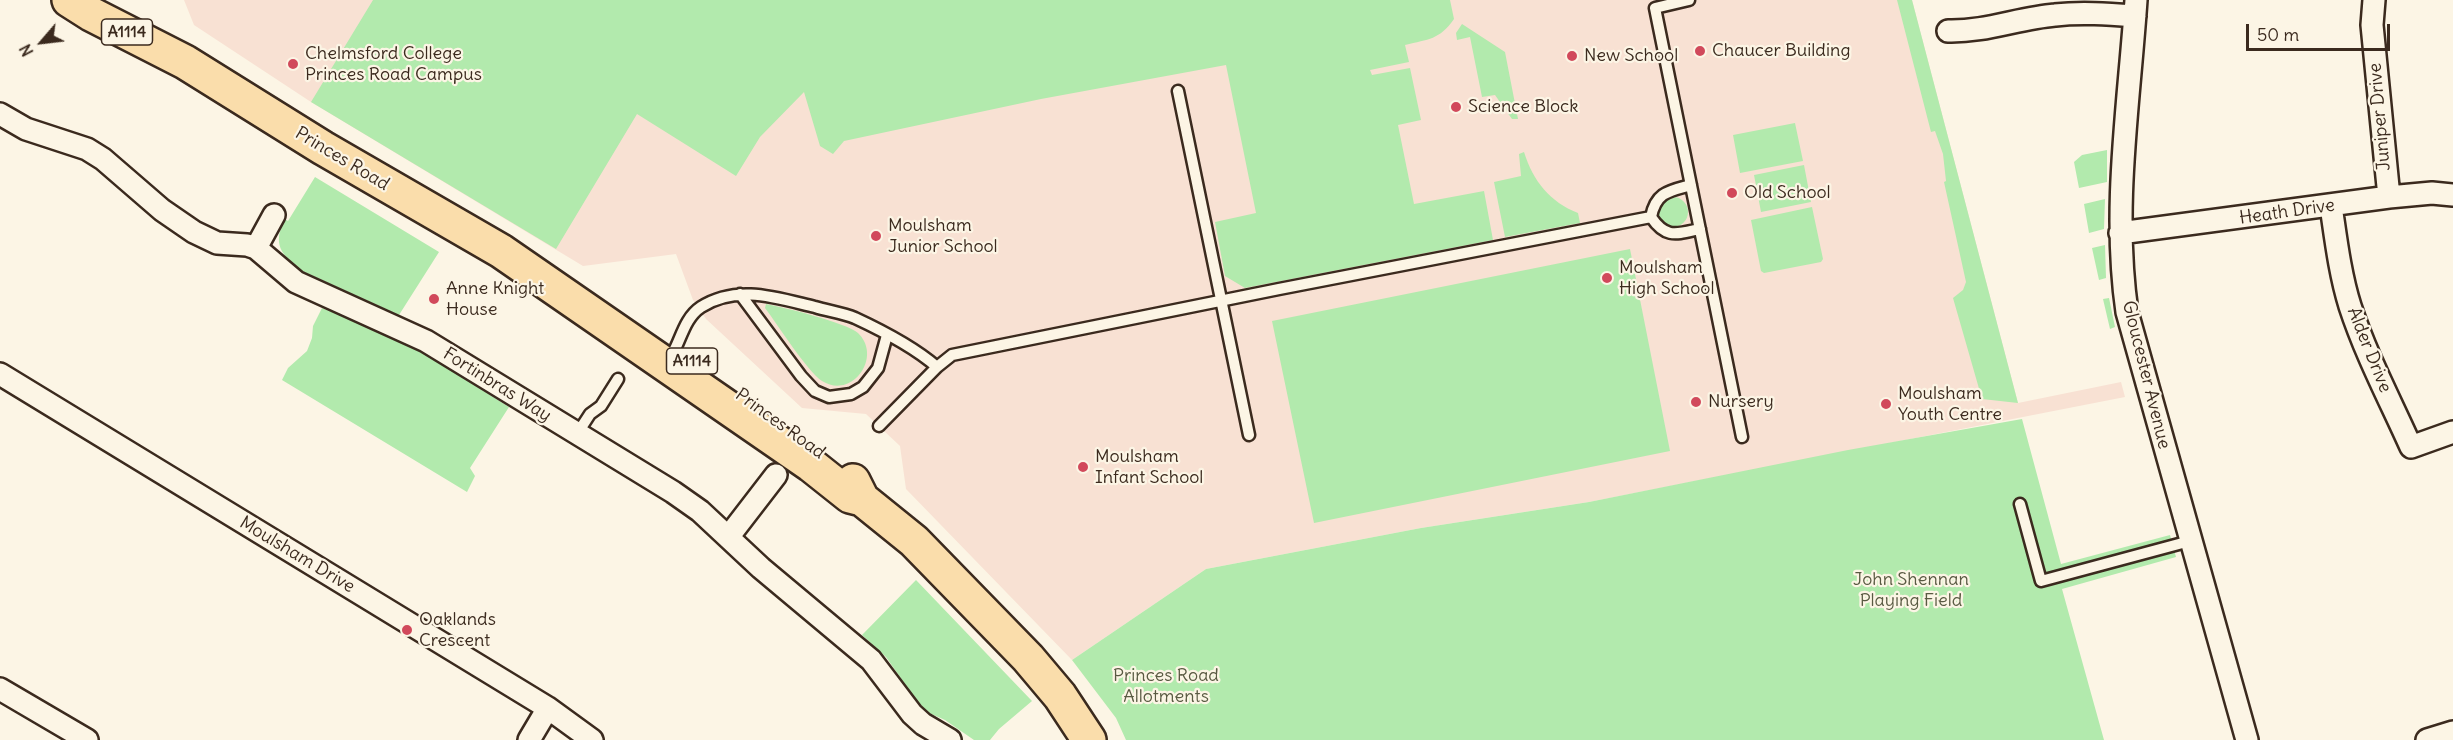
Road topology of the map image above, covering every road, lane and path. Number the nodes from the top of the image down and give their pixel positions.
1 (69, 0) edge
2 (108, 0) edge
3 (1689, 0) edge
4 (2374, 0) edge
5 (2135, 8) edge
6 (1948, 32) dead end
7 (185, 62) junction
8 (1178, 91) dead end
9 (0, 114) edge
10 (1691, 185) junction
11 (2453, 195) edge
12 (2389, 197) junction
13 (2331, 206) junction
14 (274, 215) dead end
15 (1651, 217) junction
16 (1700, 229) junction
17 (2120, 233) junction
18 (256, 248) junction
19 (501, 251) junction
20 (740, 294) junction
21 (1221, 301) junction
22 (887, 335) junction
23 (675, 349) junction
24 (937, 367) junction
25 (0, 374) edge
26 (618, 379) dead end
27 (879, 426) dead end
28 (2453, 432) edge
29 (577, 434) junction
30 (1249, 435) dead end
31 (1742, 437) dead end
32 (776, 475) dead end
33 (862, 499) junction
34 (2020, 504) dead end
35 (729, 536) junction
36 (2190, 541) junction
37 (0, 689) edge
38 (548, 708) junction
39 (2453, 732) edge
40 (87, 740) edge
41 (529, 740) edge
42 (592, 740) edge
43 (950, 740) edge
44 (1089, 740) edge
45 (2247, 740) edge
46 (2427, 740) edge

1 - 7 main road, Princes Road / A1114
2 - 7 main road, Princes Road / A1114
3 - 10 lane
4 - 12 street, Juniper Drive
5 - 6 street
5 - 17 street, Gloucester Avenue
7 - 19 main road, Princes Road / A1114
8 - 21 lane
9 - 18 street
10 - 15 lane
10 - 16 lane
11 - 12 street, Heath Drive
12 - 13 street, Heath Drive
13 - 17 street, Heath Drive
13 - 28 street, Alder Drive
14 - 18 street
15 - 16 lane
15 - 21 lane
16 - 31 lane
17 - 36 street, Gloucester Avenue
18 - 29 street, Fortinbras Way
19 - 23 main road, Princes Road / A1114
19 - 33 main road, Princes Road / A1114
20 - 22 lane
20 - 22 lane
20 - 23 lane
21 - 24 lane
21 - 30 lane
22 - 24 lane
23 - 33 main road, Princes Road / A1114
24 - 27 lane
25 - 38 street, Moulsham Drive
26 - 29 lane
29 - 35 street, Fortinbras Way
32 - 35 street
33 - 44 main road, Princes Road / A1114
34 - 36 lane
35 - 43 street, Fortinbras Way
36 - 45 street, Gloucester Avenue
37 - 40 street
38 - 41 street
38 - 42 street, Moulsham Drive
39 - 46 street

